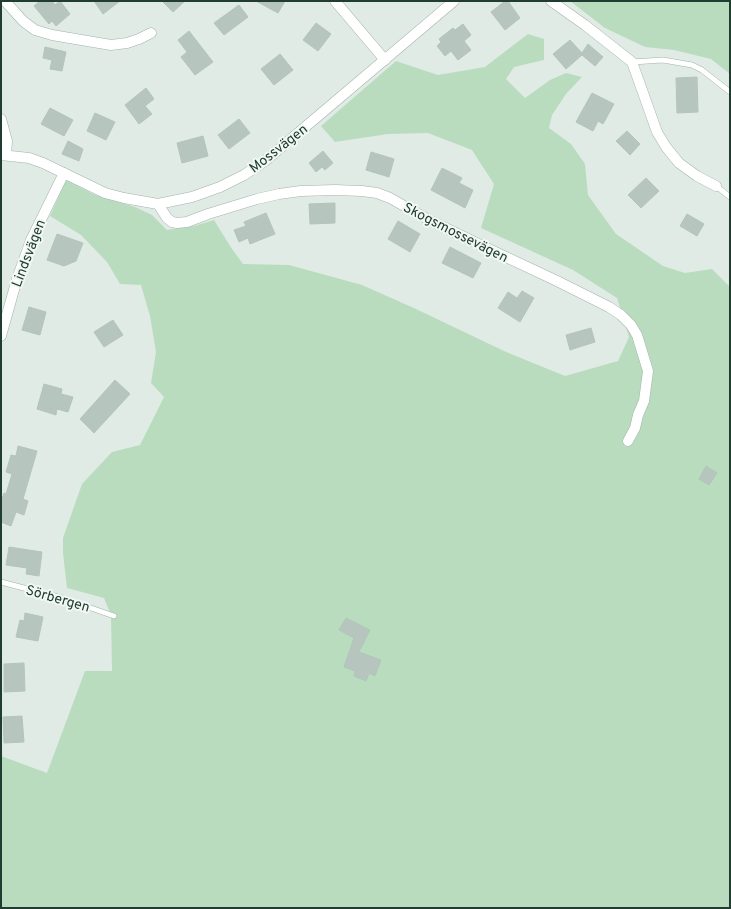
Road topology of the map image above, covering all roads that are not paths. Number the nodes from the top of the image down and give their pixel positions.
1 (5, 1) edge
2 (335, 1) edge
3 (454, 1) edge
4 (551, 1) edge
5 (151, 33) dead end
6 (385, 60) junction
7 (632, 62) junction
8 (730, 92) edge
9 (1, 119) edge
10 (4, 155) edge
11 (64, 173) junction
12 (716, 186) joint
13 (730, 197) edge
14 (158, 204) junction
15 (1, 336) edge
16 (628, 441) dead end
17 (1, 582) edge
18 (114, 616) dead end

1 - 5 street
2 - 6 street
3 - 6 street, Mossvägen
4 - 7 street
6 - 14 street, Mossvägen
7 - 8 lane
7 - 12 street
9 - 10 street
10 - 11 street, Mossvägen
11 - 14 street, Mossvägen
11 - 15 street, Lindsvägen
12 - 13 lane
14 - 16 street, Skogsmossevägen
17 - 18 lane, Sörbergen

